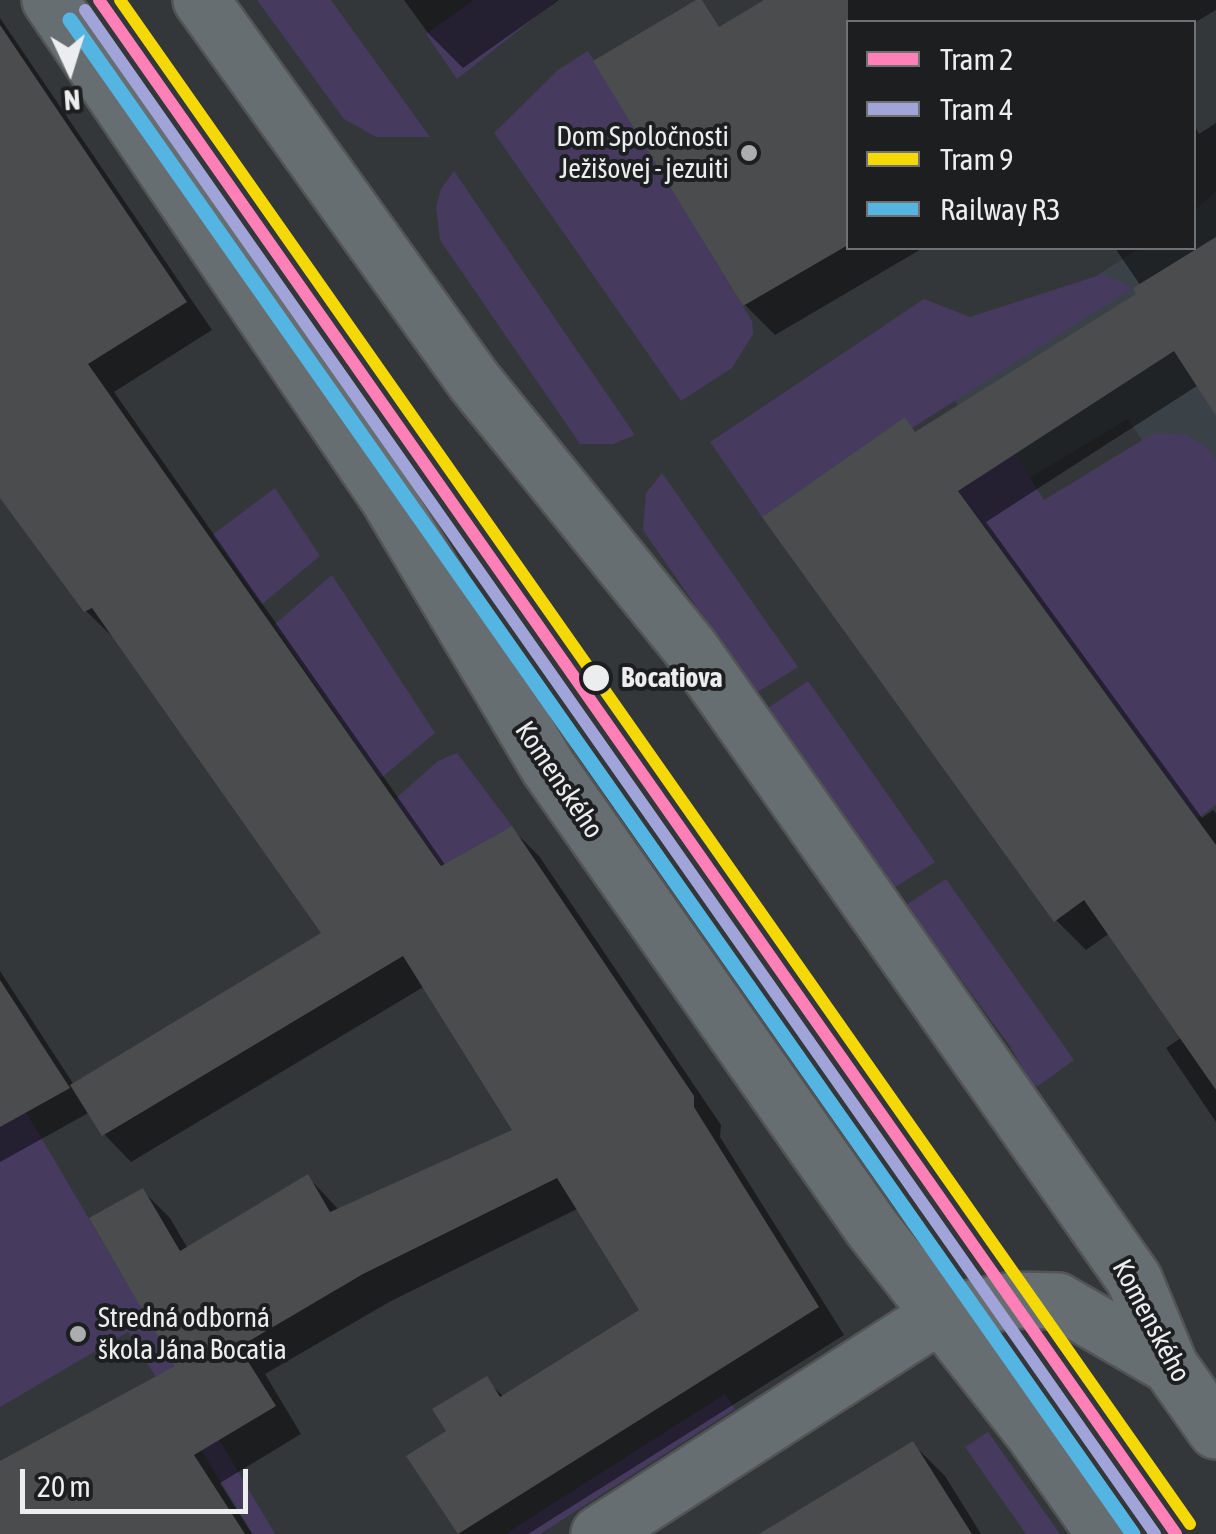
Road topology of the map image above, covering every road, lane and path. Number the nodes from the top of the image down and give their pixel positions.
1 (50, 0) edge
2 (202, 0) edge
3 (942, 1314) junction
4 (1170, 1366) junction
5 (1216, 1431) edge
6 (599, 1534) edge
7 (1105, 1534) edge

1 - 3 street, Komenského
2 - 4 street, Komenského
3 - 4 street
3 - 6 street
3 - 7 street, Komenského
4 - 5 street, Komenského

